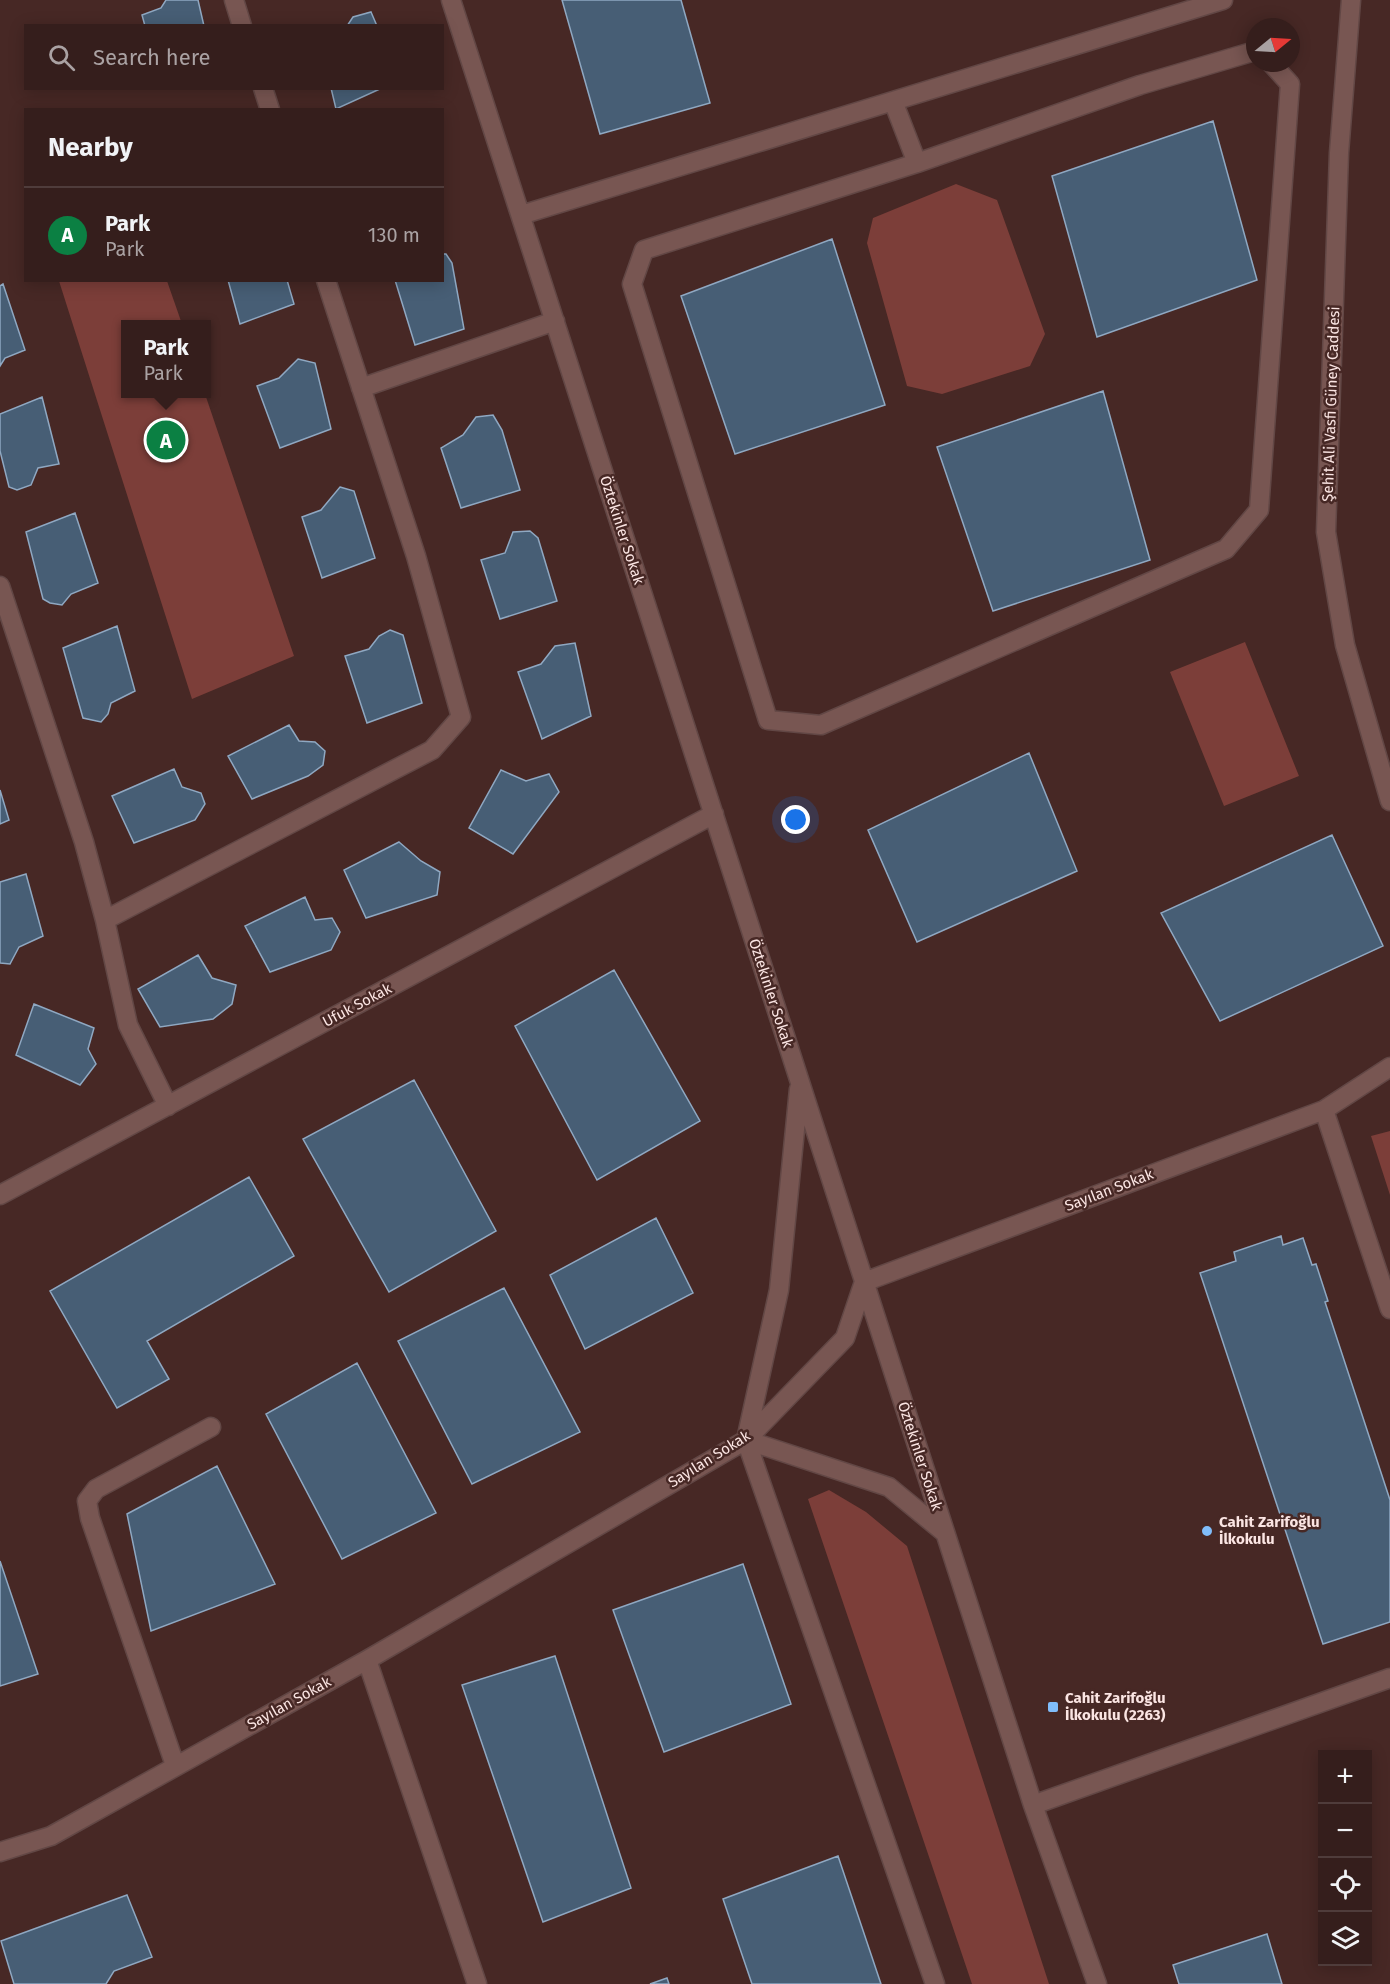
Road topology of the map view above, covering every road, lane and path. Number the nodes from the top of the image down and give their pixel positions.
1 (234, 0) edge
2 (451, 0) edge
3 (1223, 0) edge
4 (1351, 0) edge
5 (241, 24) edge
6 (1246, 54) edge
7 (1279, 72) edge
8 (264, 90) edge
9 (893, 101) junction
10 (269, 108) edge
11 (917, 163) junction
12 (521, 215) junction
13 (327, 282) edge
14 (555, 321) junction
15 (361, 387) junction
16 (0, 586) edge
17 (1390, 801) edge
18 (714, 814) junction
19 (105, 920) junction
20 (1390, 1067) edge
21 (800, 1082) junction
22 (168, 1106) junction
23 (1324, 1110) junction
24 (0, 1195) edge
25 (864, 1282) junction
26 (1390, 1309) edge
27 (211, 1427) dead end
28 (746, 1440) junction
29 (945, 1533) junction
30 (367, 1660) junction
31 (1390, 1678) edge
32 (176, 1765) junction
33 (1033, 1805) junction
34 (0, 1852) edge
35 (477, 1984) edge
36 (934, 1984) edge
37 (1096, 1984) edge

1 - 5 street
2 - 12 street, Öztekinler Sokak
3 - 9 street
4 - 17 street, Şehit Ali Vasfi Güney Caddesi
6 - 11 street
7 - 11 street
8 - 10 street
9 - 11 street
9 - 12 street
12 - 14 street, Öztekinler Sokak
13 - 15 street
14 - 15 street
14 - 18 street, Öztekinler Sokak
15 - 19 street
16 - 19 street
18 - 21 street, Öztekinler Sokak
18 - 22 street, Ufuk Sokak
19 - 22 street
20 - 23 street, Sayılan Sokak
21 - 25 street, Öztekinler Sokak
21 - 28 street
22 - 24 street, Ufuk Sokak
23 - 25 street, Sayılan Sokak
23 - 26 street
25 - 28 street, Sayılan Sokak
25 - 29 street, Öztekinler Sokak
27 - 32 street
28 - 29 street
28 - 30 street, Sayılan Sokak
28 - 36 street
29 - 33 street, Öztekinler Sokak
30 - 32 street, Sayılan Sokak
30 - 35 street
31 - 33 street
32 - 34 street, Sayılan Sokak
33 - 37 street, Öztekinler Sokak

